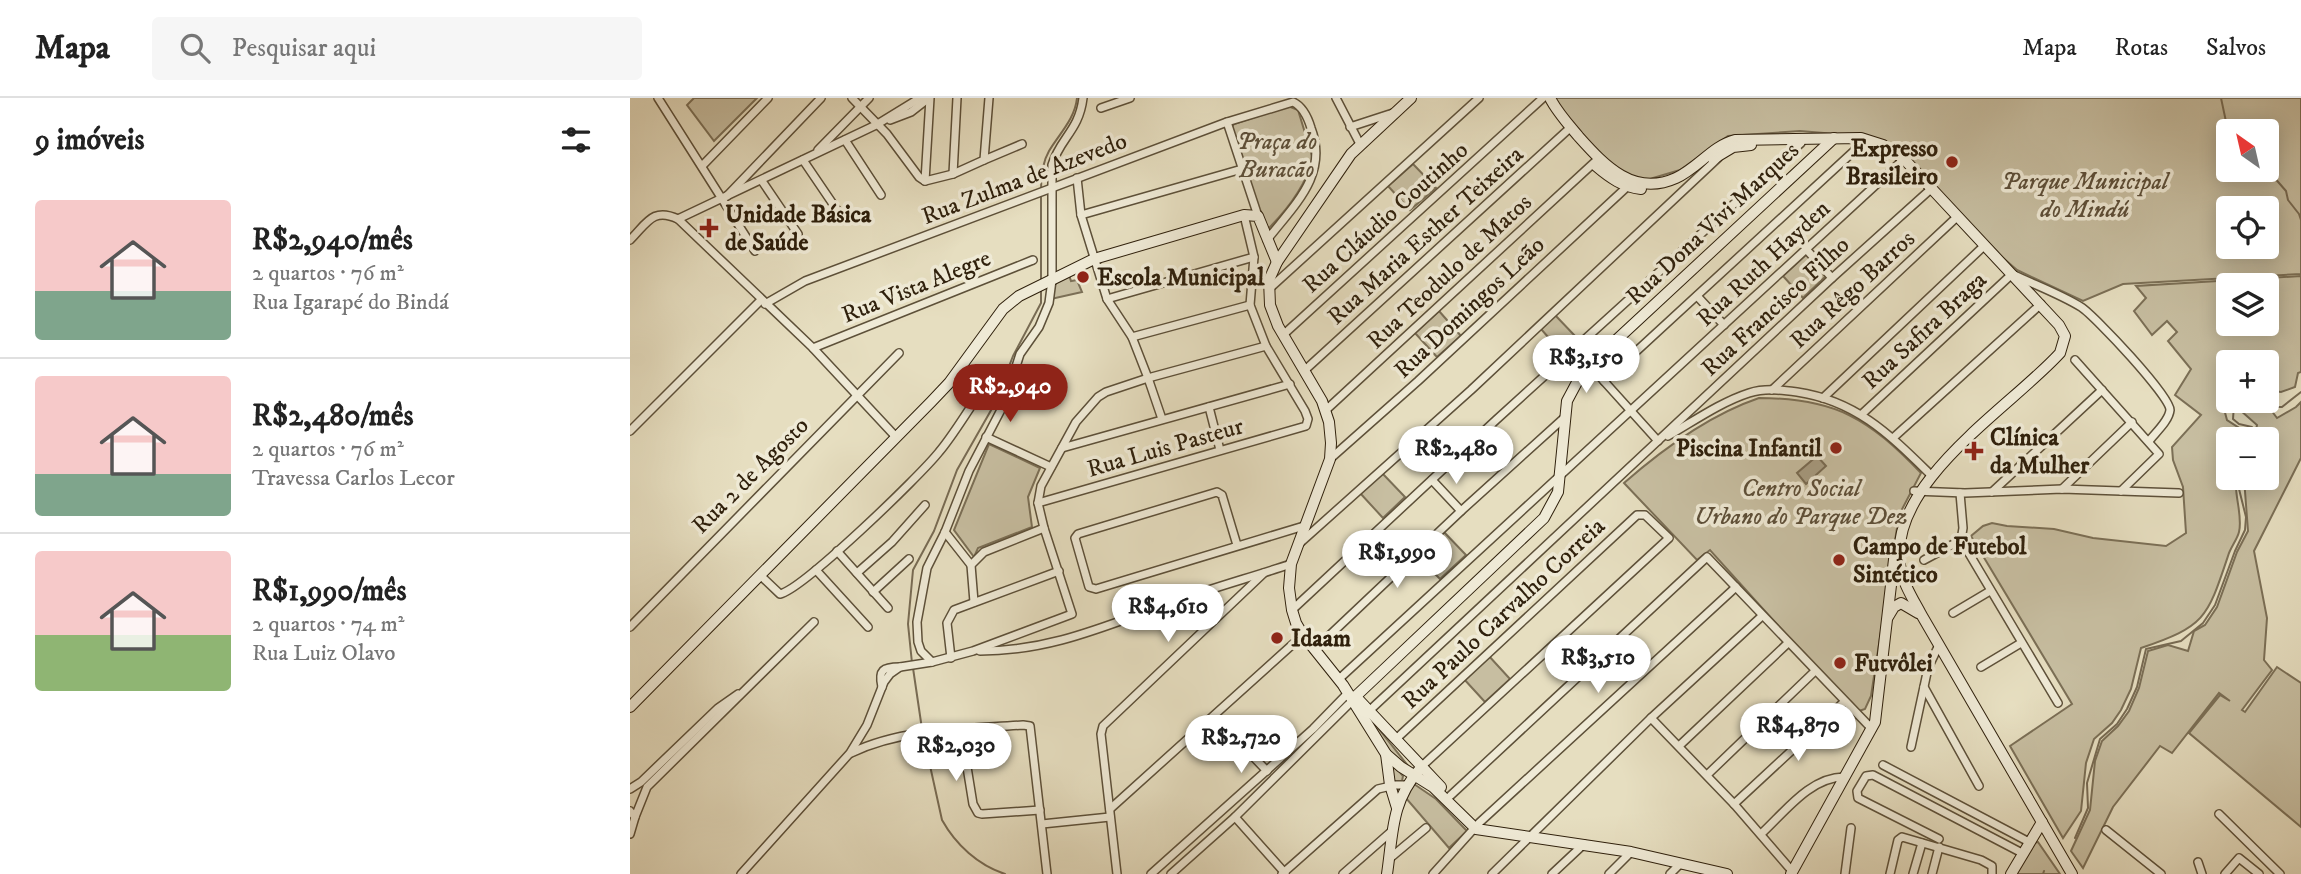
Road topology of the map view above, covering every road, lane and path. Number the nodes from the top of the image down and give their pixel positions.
1 (658, 98) edge
2 (768, 98) edge
3 (821, 98) edge
4 (852, 98) edge
5 (869, 98) edge
6 (920, 98) edge
7 (929, 98) edge
8 (957, 98) edge
9 (989, 98) edge
10 (1083, 98) edge
11 (1130, 98) edge
12 (1336, 98) edge
13 (1411, 98) edge
14 (1479, 98) edge
15 (1542, 98) edge
16 (1550, 98) edge
17 (860, 106) junction
18 (1101, 108) dead end
19 (1396, 112) junction
20 (1227, 122) junction
21 (876, 125) junction
22 (1350, 127) junction
23 (1569, 129) junction
24 (845, 140) junction
25 (1832, 140) junction
26 (1801, 141) junction
27 (1861, 141) junction
28 (1022, 144) dead end
29 (1360, 144) junction
30 (1727, 146) junction
31 (813, 155) junction
32 (803, 160) junction
33 (984, 160) junction
34 (1596, 161) junction
35 (1903, 161) junction
36 (702, 166) junction
37 (1242, 169) junction
38 (953, 174) junction
39 (1077, 178) junction
40 (762, 181) junction
41 (925, 181) junction
42 (1630, 185) junction
43 (1049, 188) junction
44 (1931, 190) junction
45 (881, 195) dead end
46 (723, 200) junction
47 (837, 210) dead end
48 (1081, 215) junction
49 (1244, 215) junction
50 (1258, 216) junction
51 (1956, 218) junction
52 (678, 219) junction
53 (798, 233) dead end
54 (630, 240) edge
55 (1267, 240) junction
56 (1983, 246) junction
57 (1806, 249) junction
58 (755, 251) dead end
59 (1254, 257) junction
60 (1280, 258) junction
61 (1094, 259) junction
62 (1033, 260) dead end
63 (1297, 263) junction
64 (2010, 275) junction
65 (1832, 278) junction
66 (1044, 283) junction
67 (1268, 289) junction
68 (1696, 296) junction
69 (1107, 299) junction
70 (763, 302) junction
71 (1250, 305) junction
72 (2039, 306) junction
73 (1724, 325) junction
74 (1283, 335) junction
75 (1132, 337) junction
76 (1266, 346) junction
77 (813, 348) junction
78 (1575, 349) junction
79 (899, 353) dead end
80 (2075, 360) dead end
81 (1589, 364) junction
82 (1305, 370) junction
83 (1149, 378) junction
84 (1604, 381) junction
85 (1290, 384) junction
86 (1772, 390) junction
87 (2102, 390) junction
88 (857, 395) junction
89 (1823, 398) junction
90 (1209, 407) junction
91 (970, 408) dead end
92 (1326, 410) junction
93 (1631, 411) junction
94 (1862, 414) junction
95 (1564, 418) junction
96 (1162, 419) junction
97 (2132, 422) junction
98 (630, 431) edge
99 (896, 437) junction
100 (986, 437) junction
101 (1893, 438) junction
102 (1658, 441) junction
103 (2149, 441) junction
104 (1062, 448) junction
105 (1220, 450) junction
106 (1330, 459) junction
107 (1051, 467) junction
108 (1929, 473) junction
109 (1560, 477) junction
110 (1432, 480) junction
111 (2062, 489) junction
112 (2121, 491) junction
113 (1917, 492) junction
114 (1992, 492) junction
115 (1960, 493) junction
116 (2179, 493) dead end
117 (1038, 503) junction
118 (925, 505) dead end
119 (1461, 510) junction
120 (1304, 526) junction
121 (1044, 528) junction
122 (946, 532) junction
123 (1961, 540) junction
124 (1237, 545) junction
125 (1296, 546) junction
126 (837, 551) junction
127 (909, 559) dead end
128 (1924, 560) dead end
129 (1292, 564) junction
130 (971, 565) junction
131 (816, 570) junction
132 (1059, 571) junction
133 (857, 573) junction
134 (1264, 573) junction
135 (760, 575) junction
136 (1736, 587) junction
137 (1990, 591) junction
138 (873, 592) junction
139 (974, 602) junction
140 (888, 608) dead end
141 (1292, 611) junction
142 (1953, 613) dead end
143 (1921, 614) junction
144 (1762, 616) junction
145 (1886, 621) junction
146 (814, 622) dead end
147 (868, 626) dead end
148 (630, 627) edge
149 (1303, 635) junction
150 (1788, 643) junction
151 (2021, 643) junction
152 (1938, 647) junction
153 (1314, 650) junction
154 (973, 651) junction
155 (951, 658) junction
156 (932, 662) junction
157 (1981, 667) dead end
158 (1814, 672) junction
159 (1924, 687) junction
160 (1348, 691) junction
161 (741, 692) junction
162 (1844, 702) junction
163 (2058, 703) dead end
164 (630, 707) edge
165 (1368, 710) junction
166 (1214, 716) junction
167 (1651, 718) junction
168 (1385, 728) junction
169 (1872, 729) junction
170 (961, 730) junction
171 (1374, 733) junction
172 (1396, 739) junction
173 (1679, 747) junction
174 (1911, 747) dead end
175 (850, 754) junction
176 (1386, 754) junction
177 (1883, 765) dead end
178 (1267, 771) junction
179 (1418, 771) junction
180 (1707, 775) junction
181 (1844, 777) junction
182 (1390, 785) junction
183 (1406, 785) junction
184 (1979, 786) dead end
185 (630, 789) edge
186 (1450, 796) junction
187 (1734, 804) junction
188 (1397, 808) junction
189 (1040, 810) junction
190 (1110, 813) junction
191 (632, 814) edge
192 (2219, 814) dead end
193 (1235, 817) junction
194 (2042, 822) junction
195 (1042, 824) junction
196 (1481, 827) junction
197 (1426, 828) dead end
198 (1851, 828) dead end
199 (1394, 830) junction
200 (2106, 830) dead end
201 (630, 834) edge
202 (1761, 834) junction
203 (1530, 836) junction
204 (2029, 842) junction
205 (1584, 843) junction
206 (1922, 843) junction
207 (1939, 843) junction
208 (1631, 852) junction
209 (2022, 853) junction
210 (1389, 859) junction
211 (2198, 862) dead end
212 (1681, 863) junction
213 (2069, 869) edge
214 (1791, 872) edge
215 (1284, 873) edge
216 (741, 874) edge
217 (1047, 874) edge
218 (1117, 874) edge
219 (1151, 874) edge
220 (1171, 874) edge
221 (1343, 874) edge
222 (1387, 874) edge
223 (1433, 874) edge
224 (1492, 874) edge
225 (1552, 874) edge
226 (1609, 874) edge
227 (1670, 874) edge
228 (1727, 874) edge
229 (1845, 874) edge
230 (1890, 874) edge
231 (1913, 874) edge
232 (1932, 874) edge
233 (1992, 874) edge
234 (2011, 874) edge
235 (2161, 874) edge
236 (2202, 874) edge
237 (2225, 874) edge
238 (2259, 874) edge
239 (2280, 874) edge

1 - 36 street
2 - 36 street
3 - 46 street
4 - 17 street
5 - 17 street
6 - 21 street
7 - 21 street
7 - 41 street
8 - 38 street
9 - 33 street
10 - 43 street
11 - 18 street
12 - 22 street
13 - 19 street
14 - 63 street
15 - 23 street
15 - 74 street, Rua Cláudio Coutinho
16 - 23 street
17 - 21 street
17 - 31 street
19 - 22 street
19 - 29 street
20 - 37 street
20 - 39 street, Rua Zulma de Azevedo
20 - 55 street, Rua Zulma de Azevedo
21 - 24 street
21 - 41 street
22 - 29 street
23 - 34 street
23 - 82 street, Rua Maria Esther Teixeira
24 - 31 street
24 - 45 street
25 - 26 street
25 - 27 street
25 - 81 street, Rua Dona Vivi Marques
26 - 30 street
26 - 78 street
27 - 35 street
27 - 68 street
28 - 33 street
29 - 60 street
30 - 42 street
30 - 125 street
31 - 32 street
32 - 40 street
32 - 47 street
33 - 38 street
34 - 42 street
34 - 92 street, Rua Teodulo de Matos
35 - 44 street
35 - 57 street, Rua Ruth Hayden
36 - 46 street
37 - 48 street
37 - 50 street
38 - 41 street
39 - 43 street, Rua Zulma de Azevedo
39 - 48 street
40 - 46 street
40 - 53 street
42 - 106 street, Rua Domingos Leão
43 - 66 street
43 - 70 street, Rua Zulma de Azevedo
44 - 51 street
44 - 65 street, Rua Francisco Filho
46 - 52 street
46 - 58 street
48 - 61 street
49 - 50 street
49 - 59 street
49 - 61 street
50 - 55 street
51 - 56 street
51 - 86 street, Rua Rêgo Barros
52 - 54 street
52 - 70 street
55 - 60 street
56 - 64 street
56 - 89 street
57 - 65 street
57 - 73 street, Rua Ruth Hayden
59 - 69 street
59 - 71 street
60 - 63 street
60 - 67 street
61 - 66 street
61 - 69 street
62 - 77 street, Rua Vista Alegre
63 - 67 street
64 - 72 street
64 - 94 street, Rua Safira Braga
64 - 103 street
65 - 102 street, Rua Francisco Filho
66 - 99 street
66 - 100 street
67 - 74 street
68 - 73 street
68 - 84 street
69 - 75 street
70 - 77 street
70 - 98 street, Rua Zulma de Azevedo
71 - 75 street
71 - 76 street
72 - 101 street
72 - 108 street
73 - 93 street, Rua Ruth Hayden
74 - 82 street
75 - 83 street
76 - 83 street
76 - 85 street
77 - 88 street
78 - 81 street
78 - 110 street
79 - 88 street, Rua 2 de Agosto
80 - 87 street
81 - 84 street
81 - 95 street, Rua Dona Vivi Marques
82 - 92 street
83 - 96 street
83 - 104 street
84 - 93 street
85 - 90 street
85 - 105 street, Rua Luis Pasteur
86 - 89 street
86 - 102 street
87 - 97 street
87 - 114 street
88 - 99 street
88 - 148 street, Rua 2 de Agosto
89 - 94 street
90 - 96 street
90 - 105 street
91 - 126 street
92 - 106 street
93 - 102 street
93 - 109 street, Rua Ruth Hayden
94 - 101 street
95 - 109 street, Rua Dona Vivi Marques
95 - 119 street
96 - 104 street
97 - 103 street
97 - 111 street
99 - 135 street
100 - 107 street
100 - 122 street
101 - 108 street
102 - 165 street, Rua Francisco Filho
103 - 112 street
104 - 107 street
105 - 117 street, Rua Luis Pasteur
106 - 120 street
107 - 117 street
108 - 113 street
109 - 160 street, Rua Ruth Hayden
109 - 160 street, Rua Dona Vivi Marques
110 - 119 street
110 - 141 street
111 - 112 street
111 - 114 street
112 - 116 street
113 - 115 street
113 - 143 street
113 - 145 street
114 - 115 street
115 - 123 street
117 - 121 street
118 - 133 street
119 - 153 street
120 - 124 street
120 - 125 street
121 - 130 street
121 - 132 street
122 - 130 street
122 - 156 street
123 - 128 street
123 - 137 street
124 - 124 street
125 - 129 street
126 - 131 street
126 - 133 street
127 - 138 street
129 - 134 street
129 - 141 street
130 - 139 street
131 - 135 street
131 - 147 street
132 - 139 street
132 - 154 street
133 - 138 street
134 - 154 street
134 - 190 street
135 - 164 street
136 - 144 street
136 - 186 street
136 - 196 street
137 - 142 street
137 - 151 street
138 - 140 street
139 - 155 street
141 - 149 street
143 - 145 street
143 - 152 street
144 - 150 street
144 - 167 street
145 - 169 street
146 - 161 street
149 - 153 street
149 - 166 street
150 - 158 street
150 - 173 street
151 - 157 street
151 - 163 street
152 - 159 street
152 - 194 street
153 - 160 street
154 - 155 street
155 - 156 street
156 - 175 street
158 - 162 street
158 - 180 street
159 - 174 street
159 - 184 street
160 - 165 street
160 - 171 street
160 - 178 street
160 - 193 street
161 - 185 street
161 - 191 street
162 - 169 street
162 - 187 street
165 - 168 street
166 - 178 street
166 - 190 street
167 - 173 street
167 - 203 street
168 - 171 street
168 - 172 street
169 - 181 street
170 - 175 street
170 - 189 street
170 - 189 street
171 - 176 street
172 - 179 street
172 - 179 street, Rua Paulo Carvalho Correia
173 - 180 street
175 - 216 street
176 - 179 street
176 - 182 street
177 - 204 street
178 - 219 street
179 - 183 street
179 - 186 street
179 - 196 street
180 - 187 street
181 - 202 street
181 - 214 street
182 - 183 street
182 - 188 street
182 - 215 street
183 - 188 street
186 - 196 street
187 - 202 street
188 - 199 street
189 - 195 street
190 - 195 street
190 - 218 street
191 - 201 street
192 - 239 street
193 - 215 street
193 - 220 street
194 - 204 street
194 - 213 street
195 - 217 street
196 - 203 street
196 - 223 street
197 - 210 street
198 - 229 street
199 - 210 street
199 - 221 street
200 - 235 street
202 - 214 street
203 - 205 street
203 - 224 street
204 - 209 street
205 - 208 street
205 - 225 street
206 - 207 street
206 - 230 street
206 - 231 street
207 - 209 street
207 - 232 street
207 - 233 street
208 - 212 street
208 - 226 street
209 - 234 street
210 - 222 street
211 - 236 street
212 - 227 street
212 - 228 street
237 - 238 street

